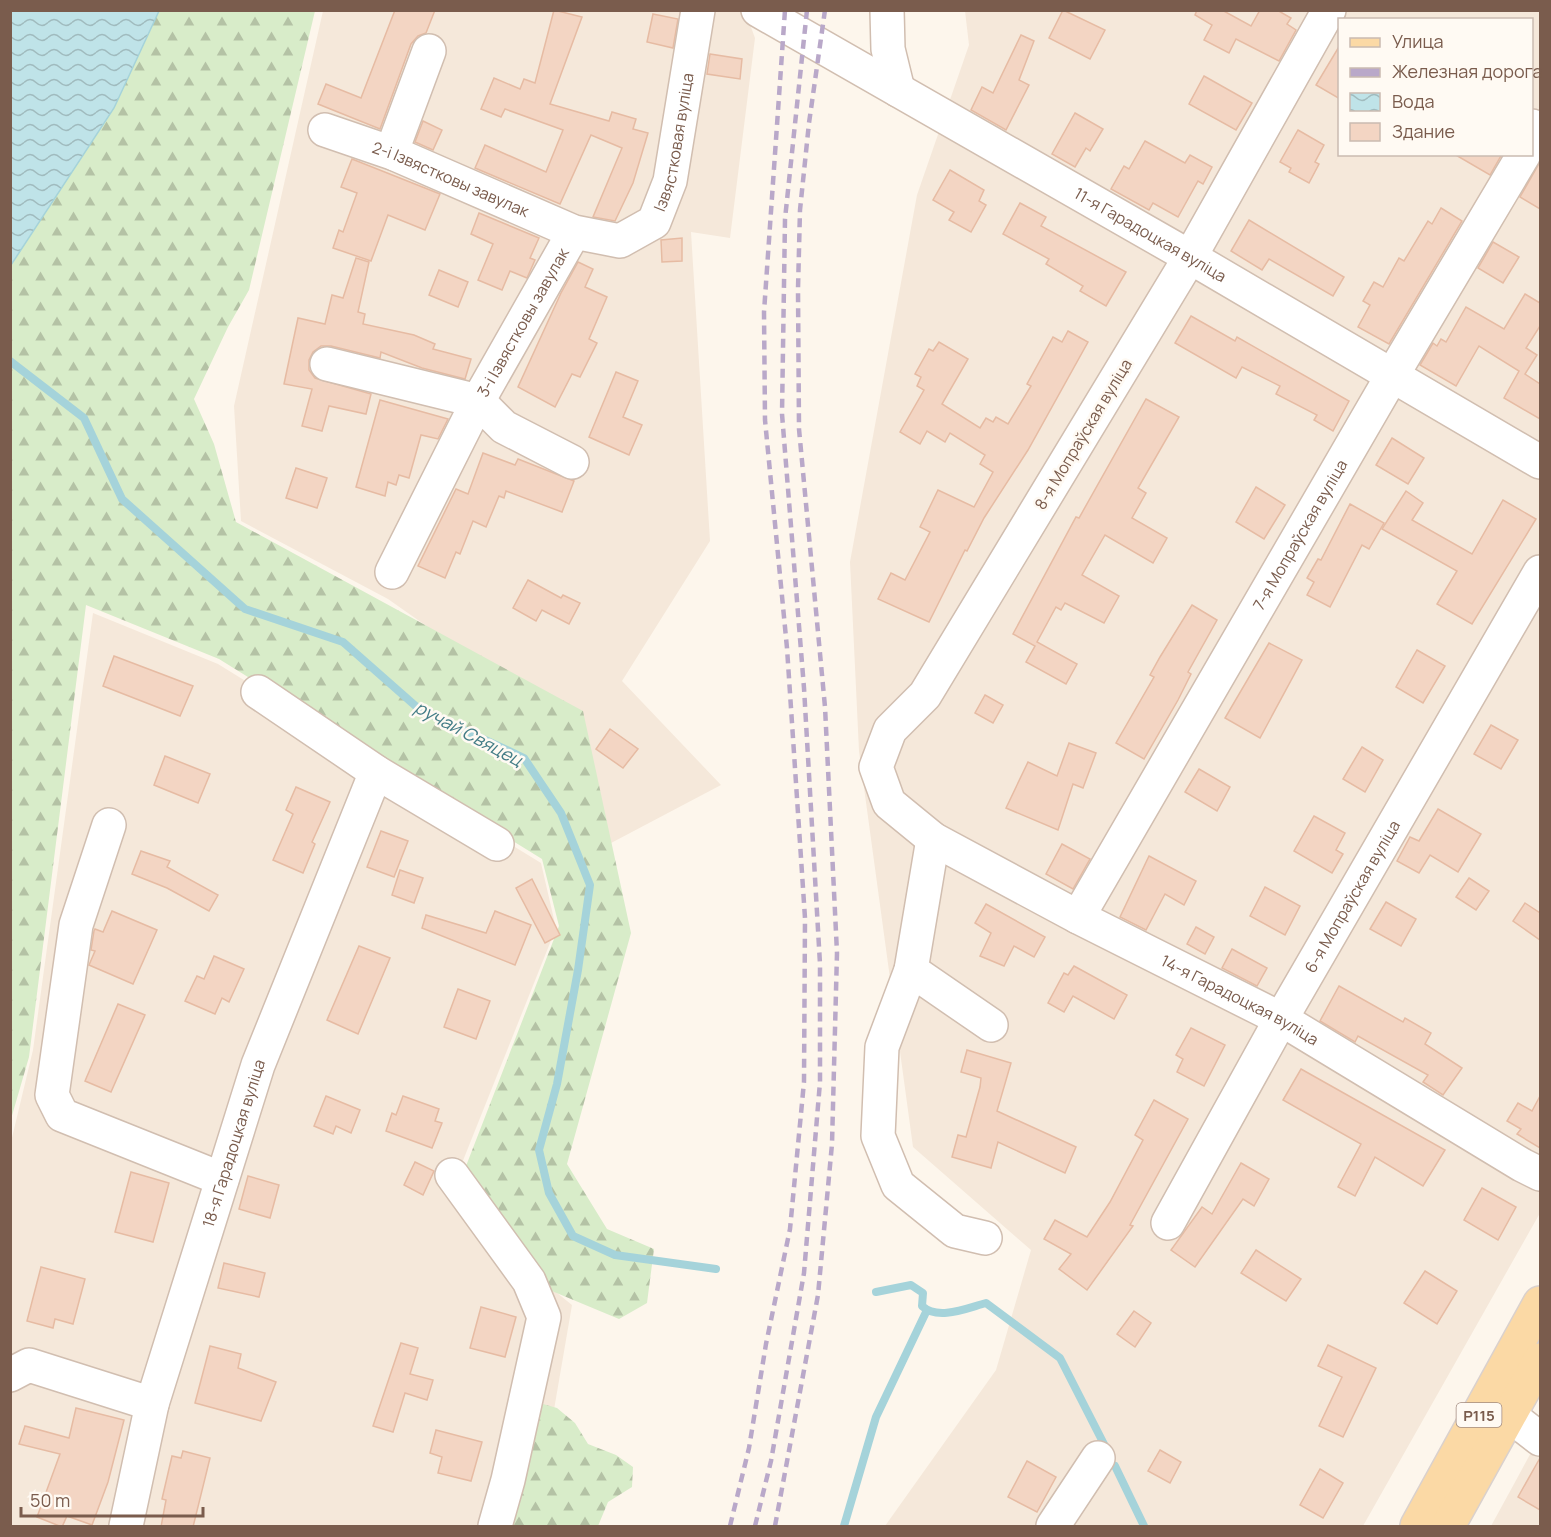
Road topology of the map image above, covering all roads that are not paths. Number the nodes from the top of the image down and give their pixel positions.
1 (698, 10) edge
2 (758, 10) edge
3 (887, 10) edge
4 (1330, 10) edge
5 (1344, 18) edge
6 (429, 51) dead end
7 (898, 90) junction
8 (325, 130) dead end
9 (395, 154) junction
10 (1522, 156) edge
11 (574, 232) junction
12 (1190, 257) junction
13 (327, 364) dead end
14 (1392, 375) junction
15 (478, 401) junction
16 (572, 462) dead end
17 (1540, 462) edge
18 (392, 572) dead end
19 (1540, 572) edge
20 (258, 692) dead end
21 (376, 772) junction
22 (109, 825) dead end
23 (933, 839) junction
24 (497, 844) dead end
25 (1078, 916) junction
26 (911, 970) junction
27 (1281, 1019) junction
28 (991, 1025) dead end
29 (1540, 1174) edge
30 (452, 1175) dead end
31 (222, 1179) junction
32 (1168, 1223) dead end
33 (985, 1238) dead end
34 (1540, 1303) edge
35 (1540, 1360) edge
36 (10, 1374) edge
37 (152, 1404) junction
38 (1512, 1413) edge
39 (1540, 1439) edge
40 (1098, 1458) dead end
41 (126, 1527) edge
42 (495, 1527) edge
43 (1053, 1527) edge
44 (1417, 1527) edge
45 (1448, 1527) edge

1 - 11 street, Ізвястковая вуліца
2 - 7 street, 11-я Гарадоцкая вуліца
3 - 7 street
4 - 5 street
4 - 12 street, 8-я Мопраўская вуліца
6 - 9 street
7 - 12 street, 11-я Гарадоцкая вуліца
8 - 9 street, 2-і Ізвястковы завулак
9 - 11 street, 2-і Ізвястковы завулак
10 - 14 street, 7-я Мопраўская вуліца
11 - 15 street, 3-і Ізвястковы завулак
12 - 14 street, 11-я Гарадоцкая вуліца
12 - 23 street, 8-я Мопраўская вуліца
13 - 15 street, 3-і Ізвястковы завулак
14 - 17 street, 11-я Гарадоцкая вуліца
14 - 25 street, 7-я Мопраўская вуліца
15 - 16 street
15 - 18 street
19 - 27 street, 6-я Мопраўская вуліца
20 - 21 street
21 - 24 street
21 - 31 street, 18-я Гарадоцкая вуліца
22 - 31 street
23 - 25 street, 14-я Гарадоцкая вуліца
23 - 26 street
25 - 27 street, 14-я Гарадоцкая вуліца
26 - 28 street
26 - 33 street
27 - 29 street, 14-я Гарадоцкая вуліца
27 - 32 street, 6-я Мопраўская вуліца
30 - 42 street
31 - 37 street, 18-я Гарадоцкая вуліца
34 - 38 main road, Р115
35 - 38 main road, Р115
36 - 37 street
37 - 41 street, 18-я Гарадоцкая вуліца
38 - 39 street
38 - 44 main road, Р115
38 - 45 main road, Р115
40 - 43 street

